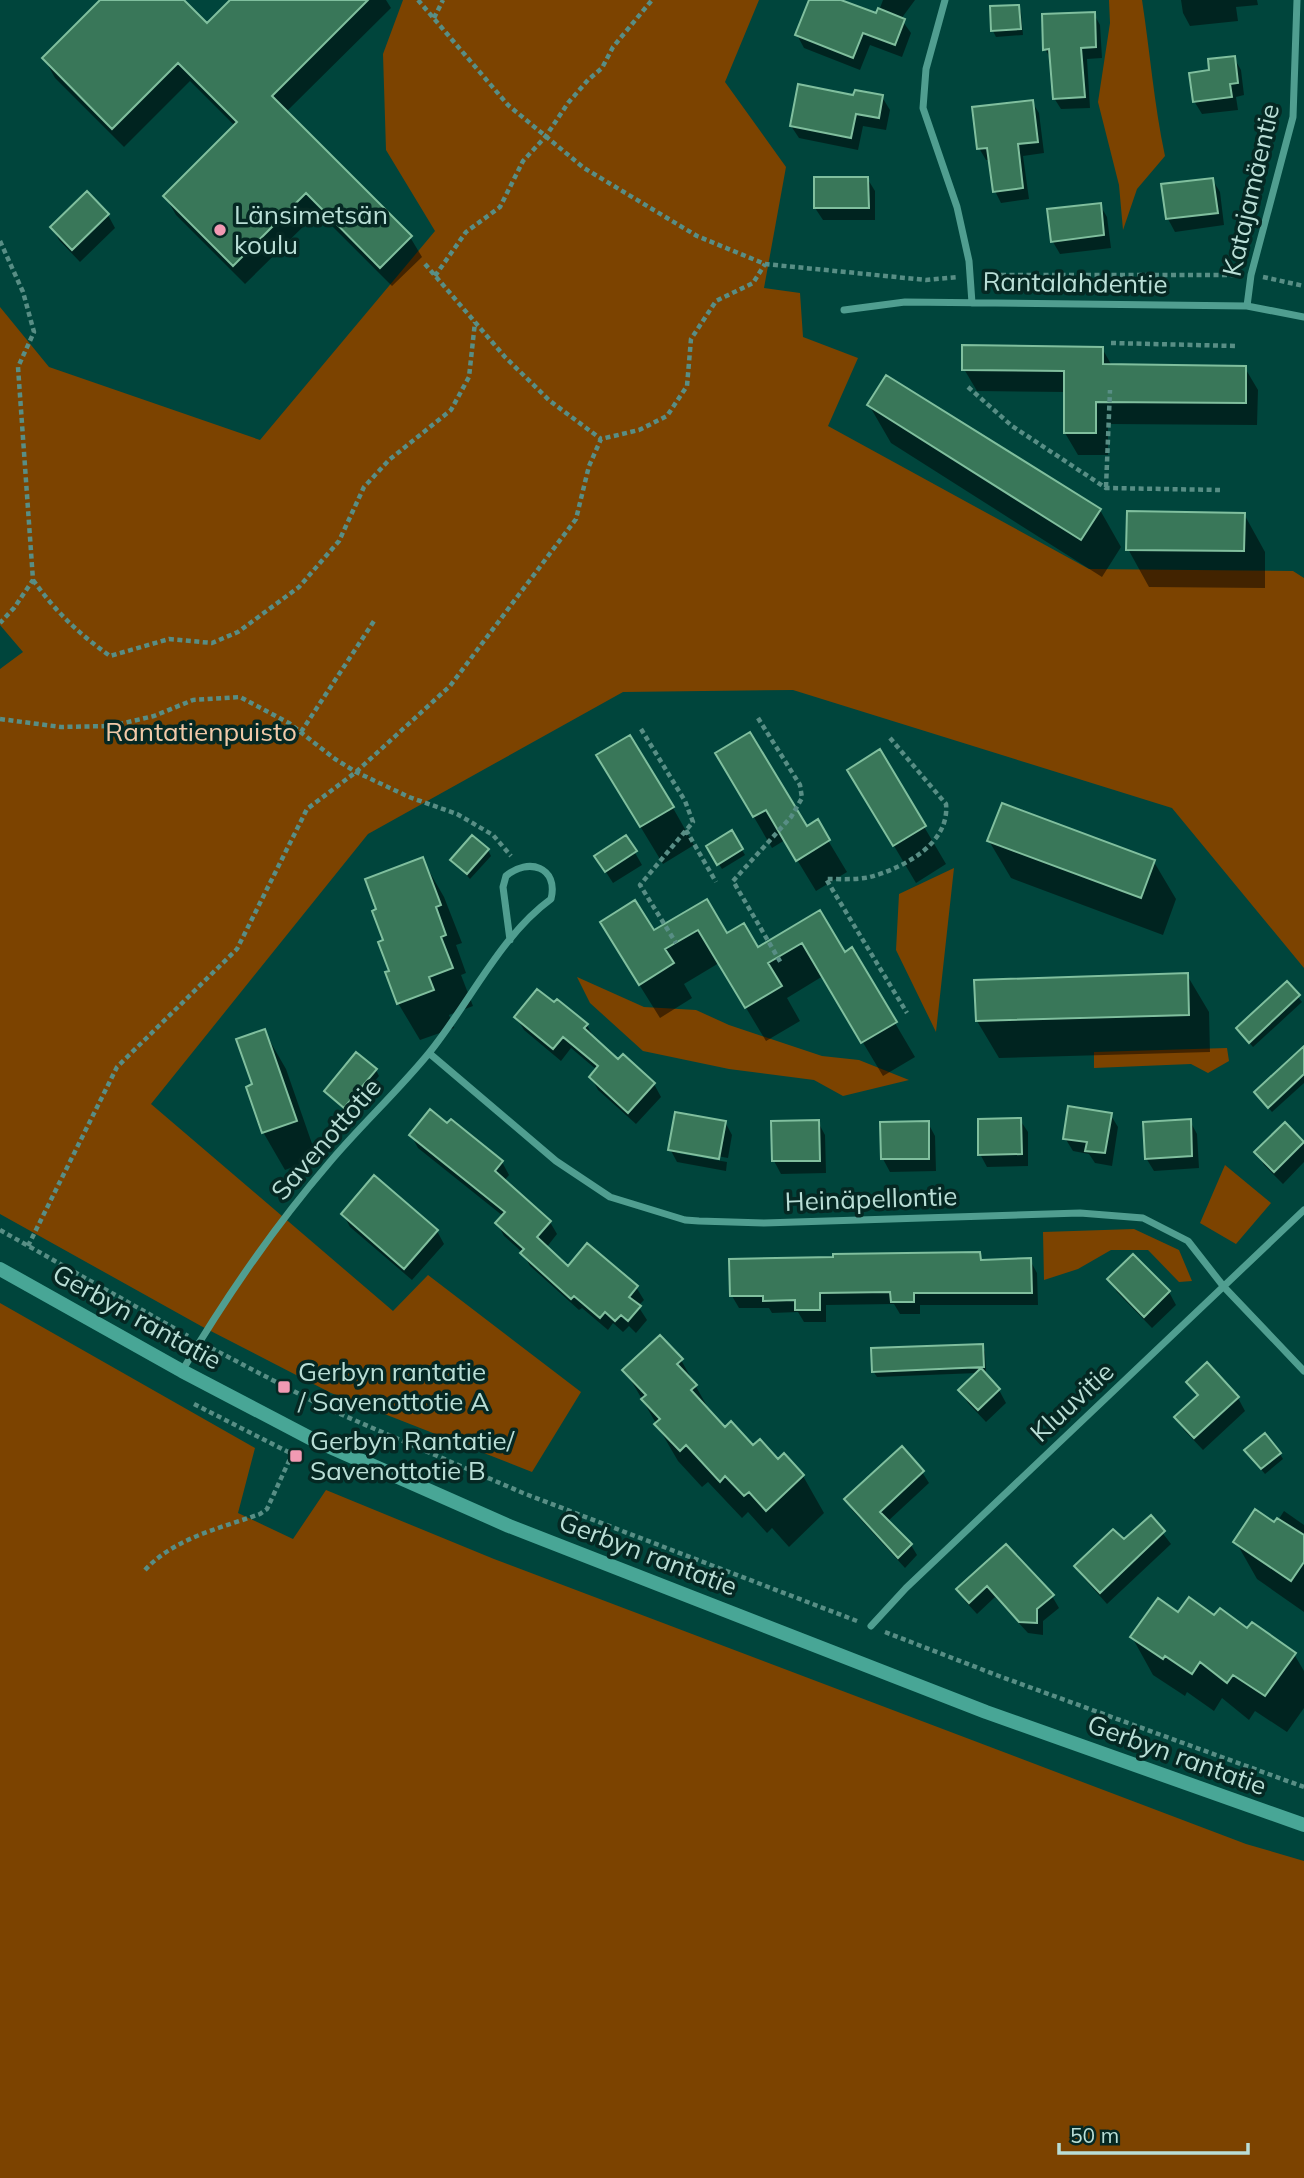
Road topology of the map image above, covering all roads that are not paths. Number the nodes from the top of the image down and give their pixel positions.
1 (945, 0) edge
2 (1297, 0) edge
3 (972, 303) junction
4 (1248, 306) junction
5 (844, 310) dead end
6 (1304, 317) edge
7 (510, 940) junction
8 (429, 1053) junction
9 (1304, 1210) edge
10 (0, 1269) edge
11 (1224, 1287) junction
12 (182, 1371) junction
13 (1304, 1371) edge
14 (871, 1626) road end
15 (1304, 1825) edge

1 - 3 street
2 - 4 street, Katajamäentie
3 - 4 street, Rantalahdentie
3 - 5 street, Rantalahdentie
4 - 6 street, Rantalahdentie
7 - 7 street, Savenottotie
7 - 8 street, Savenottotie
8 - 11 street, Heinäpellontie
8 - 12 street, Savenottotie
9 - 11 street, Kluuvitie
10 - 12 main road, Gerbyn rantatie
11 - 13 street, Heinäpellontie
11 - 14 street, Kluuvitie
12 - 15 main road, Gerbyn rantatie

